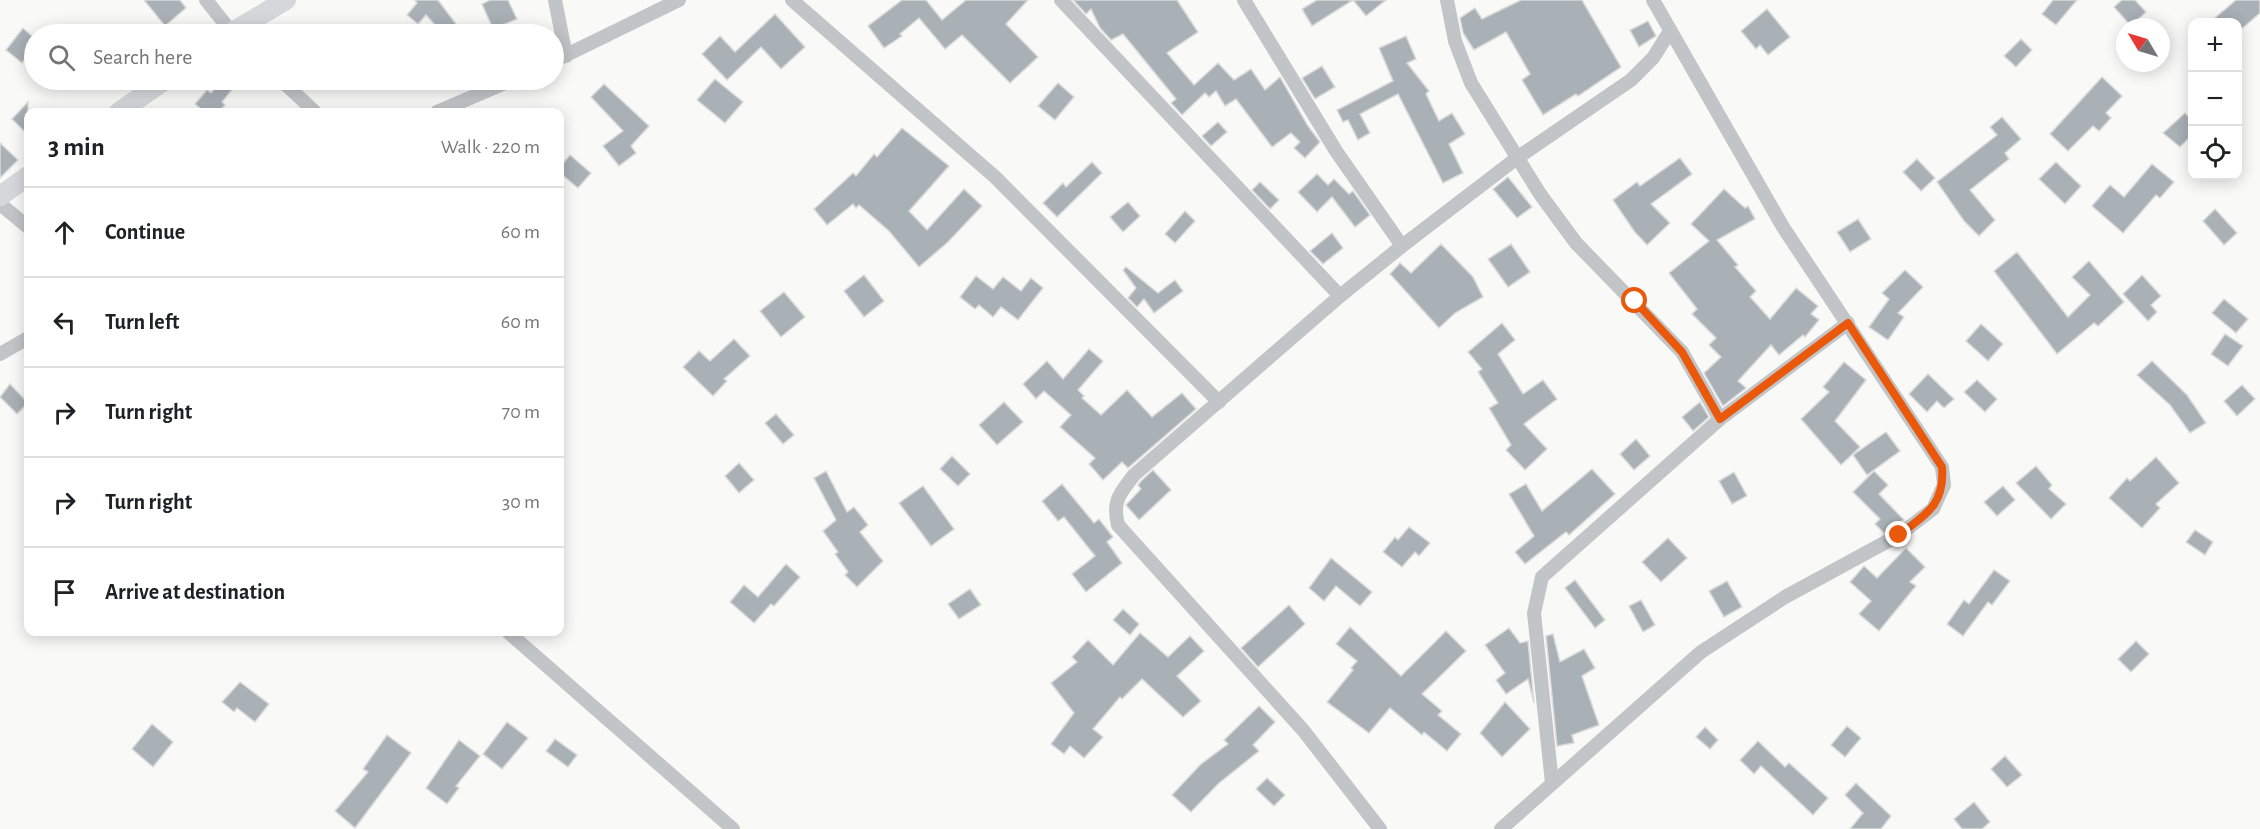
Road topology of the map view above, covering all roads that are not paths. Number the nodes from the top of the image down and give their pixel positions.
1 (206, 0) edge
2 (286, 0) edge
3 (555, 0) edge
4 (679, 0) edge
5 (792, 0) edge
6 (1061, 0) edge
7 (1244, 0) edge
8 (1447, 0) edge
9 (1653, 0) edge
10 (224, 24) edge
11 (248, 24) edge
12 (557, 24) edge
13 (1670, 31) junction
14 (564, 57) edge
15 (150, 90) edge
16 (291, 90) edge
17 (489, 90) edge
18 (124, 108) edge
19 (311, 108) edge
20 (446, 108) edge
21 (1517, 158) junction
22 (24, 179) edge
23 (0, 196) edge
24 (0, 204) edge
25 (24, 224) edge
26 (1402, 246) junction
27 (1340, 296) junction
28 (1848, 323) junction
29 (24, 340) edge
30 (0, 354) edge
31 (1219, 402) junction
32 (1720, 419) junction
33 (513, 636) edge
34 (1552, 783) junction
35 (733, 829) edge
36 (1380, 829) edge
37 (1501, 829) edge

1 - 10 street
2 - 11 street
3 - 12 street
4 - 14 street
5 - 31 street
6 - 27 street
7 - 26 street
8 - 21 street
9 - 13 street
13 - 21 street
13 - 28 street
15 - 18 street
16 - 19 street
17 - 20 street
21 - 26 street
21 - 32 street
22 - 23 street
24 - 25 street
26 - 27 street
27 - 31 street
28 - 32 street
28 - 34 street
29 - 30 street
31 - 36 street
32 - 34 street
33 - 35 street
34 - 37 street

